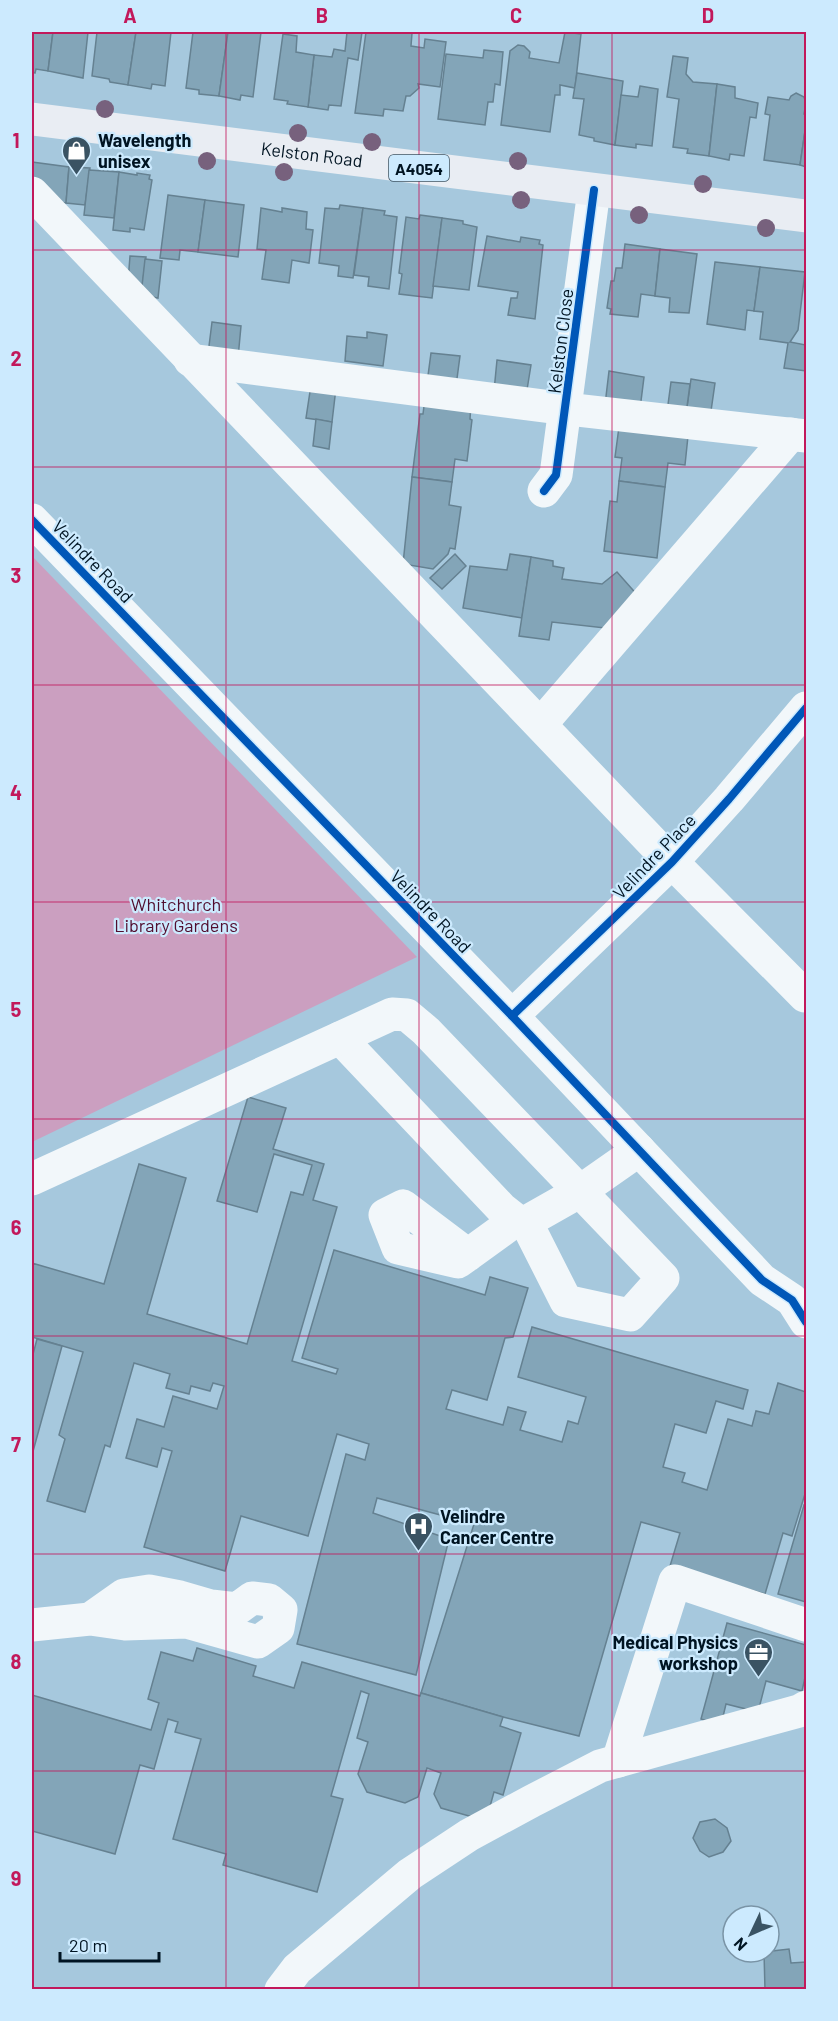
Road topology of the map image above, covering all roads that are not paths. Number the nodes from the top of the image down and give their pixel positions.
1 (32, 119) edge
2 (594, 190) junction
3 (32, 193) edge
4 (807, 216) edge
5 (190, 360) junction
6 (567, 409) junction
7 (799, 435) edge
8 (544, 491) dead end
9 (32, 520) edge
10 (807, 708) edge
11 (541, 724) junction
12 (672, 862) junction
13 (807, 994) edge
14 (512, 1016) junction
15 (340, 1038) junction
16 (639, 1150) junction
17 (32, 1179) edge
18 (579, 1192) junction
19 (521, 1221) junction
20 (468, 1255) dead end
21 (802, 1304) edge
22 (90, 1619) junction
23 (32, 1625) edge
24 (807, 1625) edge
25 (807, 1707) edge
26 (618, 1761) junction
27 (281, 1989) edge

1 - 2 main road, Kelston Road / A4054
2 - 4 main road, Kelston Road / A4054
2 - 6 street, Kelston Close
3 - 5 street
5 - 6 street
5 - 11 street
6 - 7 street
6 - 8 street, Kelston Close
7 - 11 street
9 - 14 street, Velindre Road
10 - 12 street, Velindre Place
11 - 12 street
12 - 13 street
12 - 14 street, Velindre Place
14 - 16 street, Velindre Road
15 - 17 street
15 - 18 street
15 - 19 street
16 - 18 street
16 - 21 street, Velindre Road
18 - 19 street
18 - 19 street
19 - 20 street
22 - 22 street
22 - 23 street
24 - 26 street
25 - 26 street
26 - 27 street

